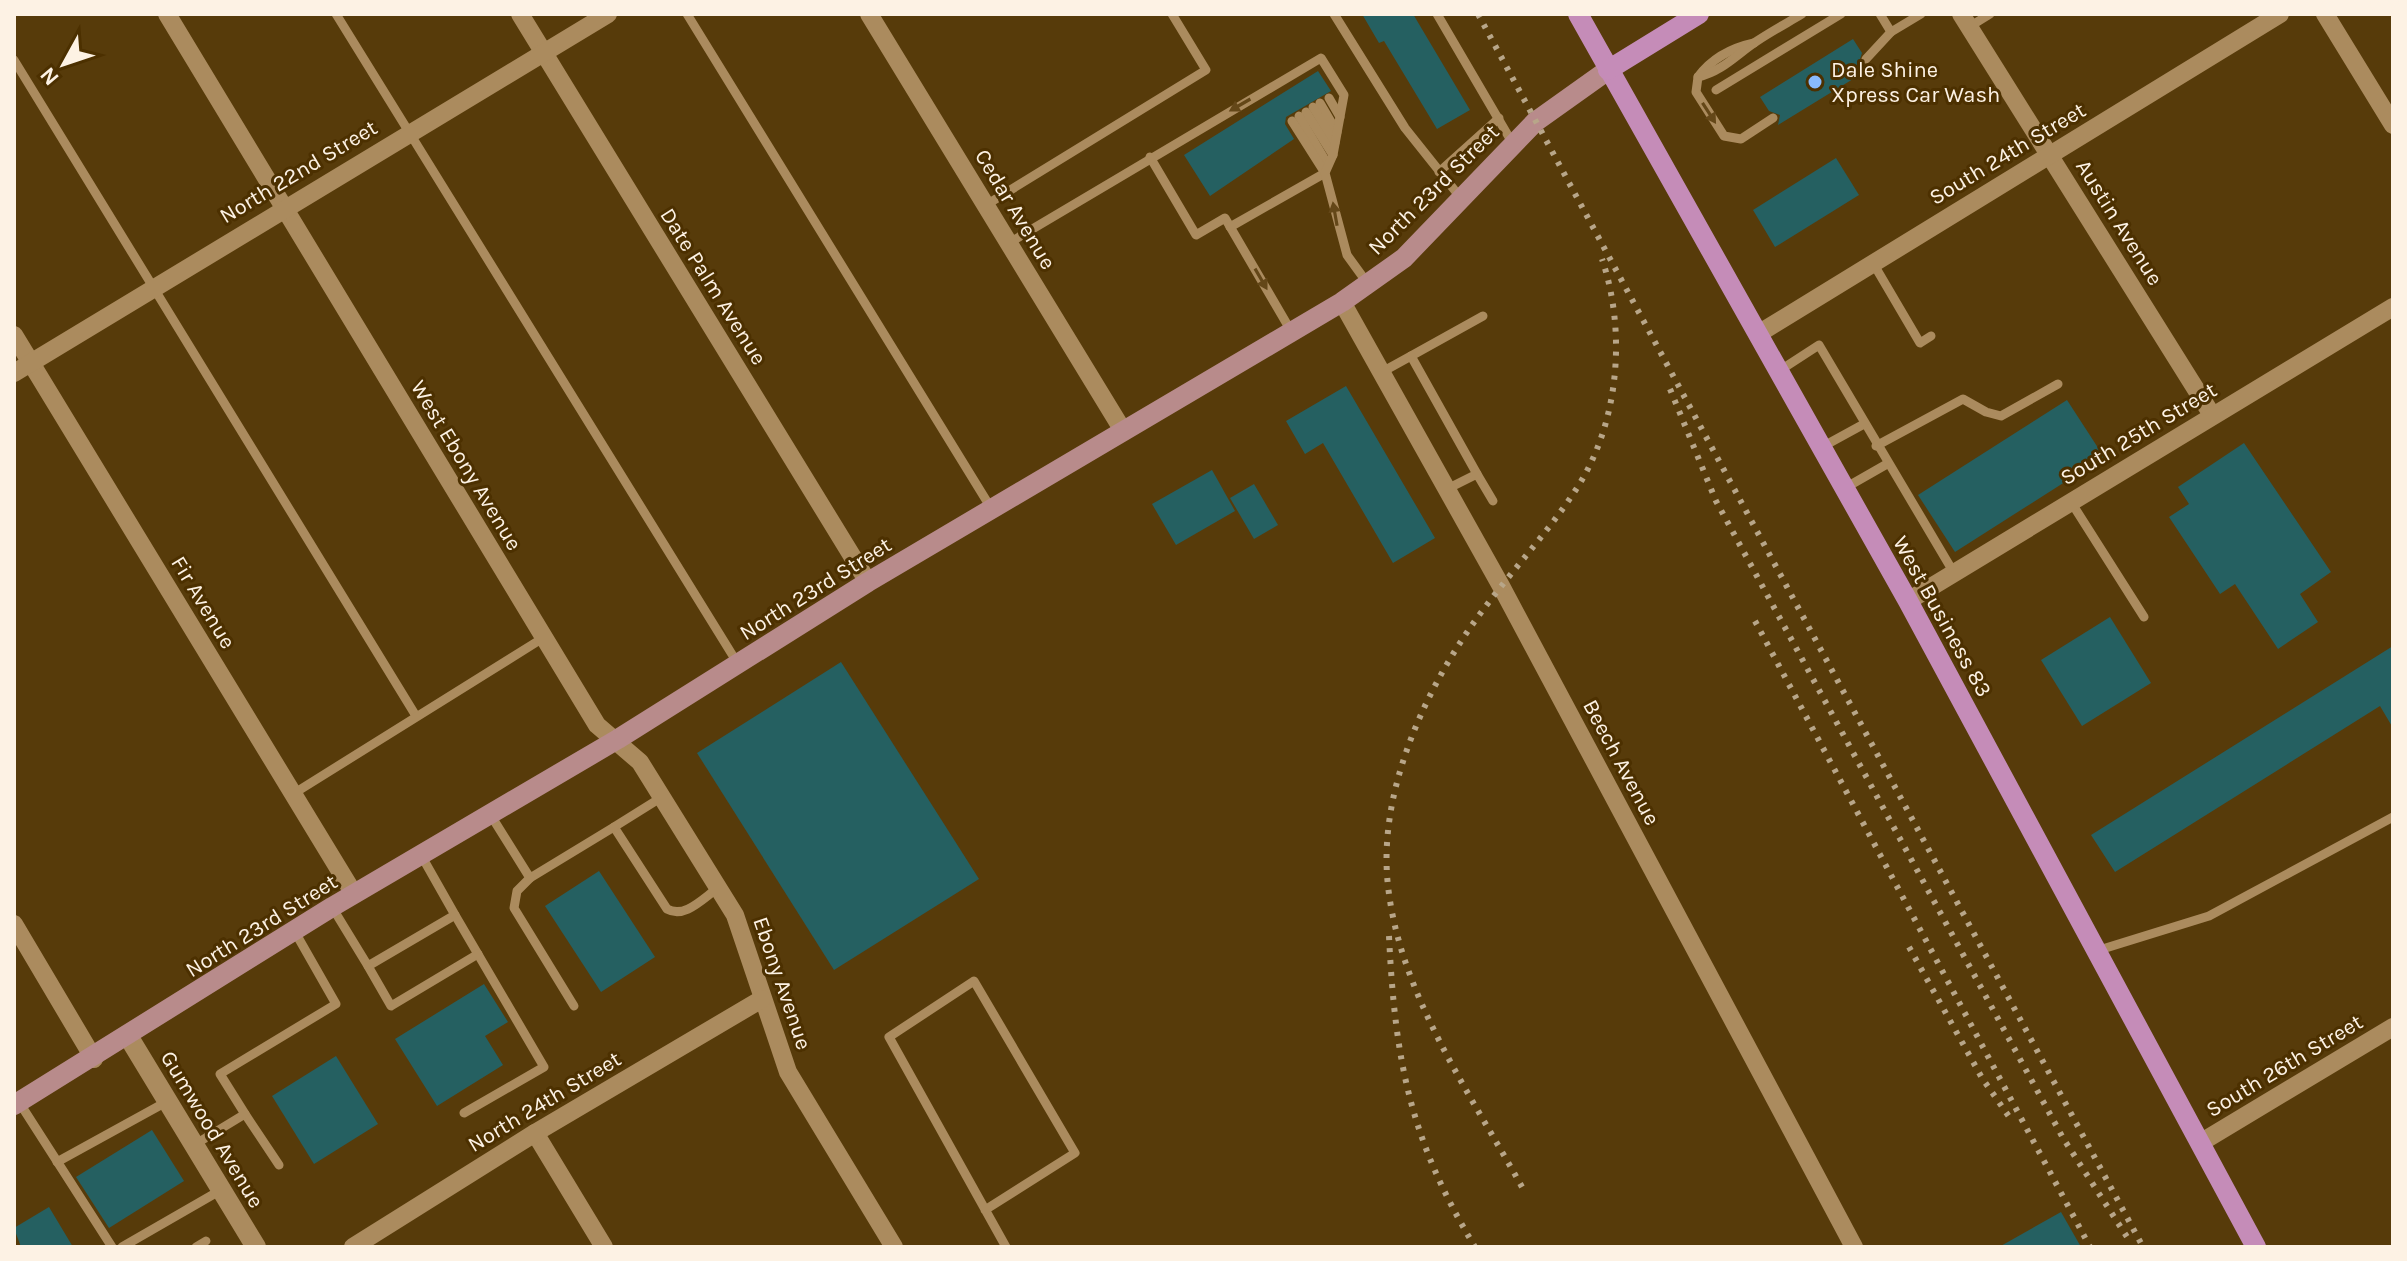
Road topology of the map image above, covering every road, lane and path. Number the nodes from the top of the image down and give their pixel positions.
1 (167, 14) edge
2 (336, 14) edge
3 (520, 14) edge
4 (608, 14) edge
5 (687, 14) edge
6 (869, 14) edge
7 (1172, 14) edge
8 (1334, 14) edge
9 (1437, 14) edge
10 (1578, 14) edge
11 (1699, 14) edge
12 (1802, 14) edge
13 (1841, 14) edge
14 (1880, 14) edge
15 (1921, 14) edge
16 (1990, 14) edge
17 (2280, 14) edge
18 (2325, 14) edge
19 (1965, 20) edge
20 (1891, 32) junction
21 (543, 52) junction
22 (1866, 59) dead end
23 (14, 60) edge
24 (1608, 70) junction
25 (1716, 90) dead end
26 (1310, 110) junction
27 (1340, 117) junction
28 (1499, 118) junction
29 (1773, 118) dead end
30 (2393, 125) edge
31 (408, 133) junction
32 (1336, 138) junction
33 (1513, 144) junction
34 (2050, 155) junction
35 (1150, 157) junction
36 (1329, 164) junction
37 (1439, 172) junction
38 (1460, 197) junction
39 (986, 205) junction
40 (284, 207) junction
41 (1230, 227) junction
42 (1009, 243) junction
43 (1873, 263) junction
44 (1368, 284) junction
45 (153, 288) junction
46 (1342, 302) junction
47 (2393, 307) edge
48 (1483, 316) dead end
49 (1291, 331) junction
50 (1758, 334) junction
51 (14, 335) edge
52 (1931, 336) dead end
53 (1411, 356) junction
54 (31, 363) junction
55 (1779, 371) junction
56 (1381, 372) junction
57 (14, 373) edge
58 (2058, 384) dead end
59 (2212, 415) junction
60 (1864, 424) junction
61 (1122, 429) junction
62 (1876, 446) junction
63 (1822, 447) junction
64 (1887, 464) junction
65 (1477, 474) junction
66 (1845, 488) junction
67 (1447, 489) junction
68 (1493, 501) dead end
69 (2071, 502) junction
70 (991, 508) junction
71 (1954, 573) junction
72 (868, 582) junction
73 (1908, 601) junction
74 (2144, 617) dead end
75 (543, 638) junction
76 (738, 664) junction
77 (416, 716) junction
78 (618, 739) junction
79 (293, 794) junction
80 (662, 797) junction
81 (490, 814) junction
82 (2393, 817) edge
83 (614, 827) junction
84 (421, 855) junction
85 (530, 878) junction
86 (718, 888) junction
87 (354, 894) junction
88 (332, 907) junction
89 (455, 915) junction
90 (14, 924) edge
91 (295, 932) junction
92 (2096, 951) junction
93 (478, 954) junction
94 (368, 966) junction
95 (762, 999) junction
96 (574, 1006) dead end
97 (2393, 1027) edge
98 (128, 1036) junction
99 (94, 1059) junction
100 (168, 1101) junction
101 (16, 1104) edge
102 (464, 1113) dead end
103 (245, 1114) junction
104 (535, 1133) junction
105 (2200, 1143) junction
106 (194, 1145) junction
107 (57, 1162) junction
108 (279, 1165) dead end
109 (221, 1190) junction
110 (985, 1210) junction
111 (206, 1241) dead end
112 (112, 1247) edge
113 (122, 1247) edge
114 (196, 1247) edge
115 (256, 1247) edge
116 (353, 1247) edge
117 (604, 1247) edge
118 (894, 1247) edge
119 (1006, 1247) edge
120 (1854, 1247) edge
121 (2256, 1247) edge

1 - 40 street
2 - 31 lane
3 - 21 street, Date Palm Avenue
4 - 21 street, North 22nd Street
5 - 70 lane
6 - 39 street, Cedar Avenue
7 - 39 lane
8 - 37 lane
9 - 28 lane
10 - 24 main road, West Business 83
11 - 24 main road
12 -> 29 lane
13 - 25 lane
14 - 20 lane
15 - 20 lane
16 - 19 lane
17 - 34 street, South 24th Street
18 - 30 street
19 - 34 street, Austin Avenue
20 - 22 lane
21 - 31 street, North 22nd Street
21 - 72 street, Date Palm Avenue
23 - 45 lane
24 - 33 main road, North 23rd Street
24 - 50 main road, West Business 83
26 - 27 lane
26 - 32 lane
26 - 36 lane
26 - 36 lane
27 - 32 lane
27 -> 35 lane
28 - 33 lane
28 - 37 lane
31 - 40 street, North 22nd Street
31 - 76 lane
32 - 36 lane
33 - 38 main road, North 23rd Street
34 - 43 street, South 24th Street
34 - 59 street, Austin Avenue
35 - 41 lane
35 - 42 lane
36 - 41 lane
44 -> 36 lane
37 - 38 lane
38 - 44 main road, North 23rd Street
39 - 42 street, Cedar Avenue
40 - 45 street, North 22nd Street
40 - 75 street, West Ebony Avenue
41 -> 49 lane
42 - 61 street, Cedar Avenue
43 - 50 street, South 24th Street
43 - 52 lane
44 - 46 main road, North 23rd Street
45 - 54 street, North 22nd Street
45 - 77 lane
46 - 49 main road, North 23rd Street
46 - 56 street, Beech Avenue
47 - 59 street, South 25th Street
48 - 53 lane
49 - 61 main road, North 23rd Street
50 - 55 main road, West Business 83
51 - 54 street, Fir Avenue
53 - 56 lane
53 - 65 lane
54 - 57 street, North 22nd Street
54 - 79 street, Fir Avenue
55 - 60 lane
55 - 63 main road, West Business 83
56 - 67 street, Beech Avenue
58 - 62 lane
59 - 69 street, South 25th Street
60 - 62 lane
60 - 63 lane
61 - 70 main road, North 23rd Street
62 - 64 lane
63 - 66 main road, West Business 83
64 - 66 lane
64 - 71 lane
65 - 67 lane
65 - 68 lane
66 - 73 main road, West Business 83
67 - 120 street, Beech Avenue
69 - 71 street, South 25th Street
69 - 74 lane
70 - 72 main road, North 23rd Street
71 - 73 street, South 25th Street
72 - 76 main road, North 23rd Street
73 - 92 main road, West Business 83
75 - 77 lane
75 - 78 street, West Ebony Avenue
76 - 78 main road, North 23rd Street
77 - 79 lane
78 - 80 street, Ebony Avenue
78 - 81 main road, North 23rd Street
79 - 87 street, Fir Avenue
80 - 83 lane
80 - 86 street, Ebony Avenue
81 - 84 main road, North 23rd Street
81 - 85 lane
82 - 92 lane
83 - 85 lane
83 - 86 lane
84 - 87 main road, North 23rd Street
84 - 89 lane
85 - 96 lane
86 - 95 street, Ebony Avenue
87 - 88 main road, North 23rd Street
88 - 91 main road, North 23rd Street
88 - 94 lane
89 - 93 lane
89 - 94 lane
90 - 99 street
91 - 98 main road, North 23rd Street
91 - 103 lane
92 - 105 main road, West Business 83
93 - 94 lane
93 - 102 lane
95 - 104 street, North 24th Street
95 - 118 street, Ebony Avenue
97 - 105 street, South 26th Street
98 - 99 main road, North 23rd Street
98 - 100 street, Gumwood Avenue
99 - 101 main road, North 23rd Street
100 - 106 street, Gumwood Avenue
100 - 107 lane
101 - 107 lane
103 - 106 lane
103 - 108 lane
104 - 116 street, North 24th Street
104 - 117 street
105 - 121 main road, West Business 83
106 - 109 street, Gumwood Avenue
107 - 112 lane
109 - 113 lane
109 - 115 street, Gumwood Avenue
110 - 110 lane
110 - 119 lane
111 - 114 lane

